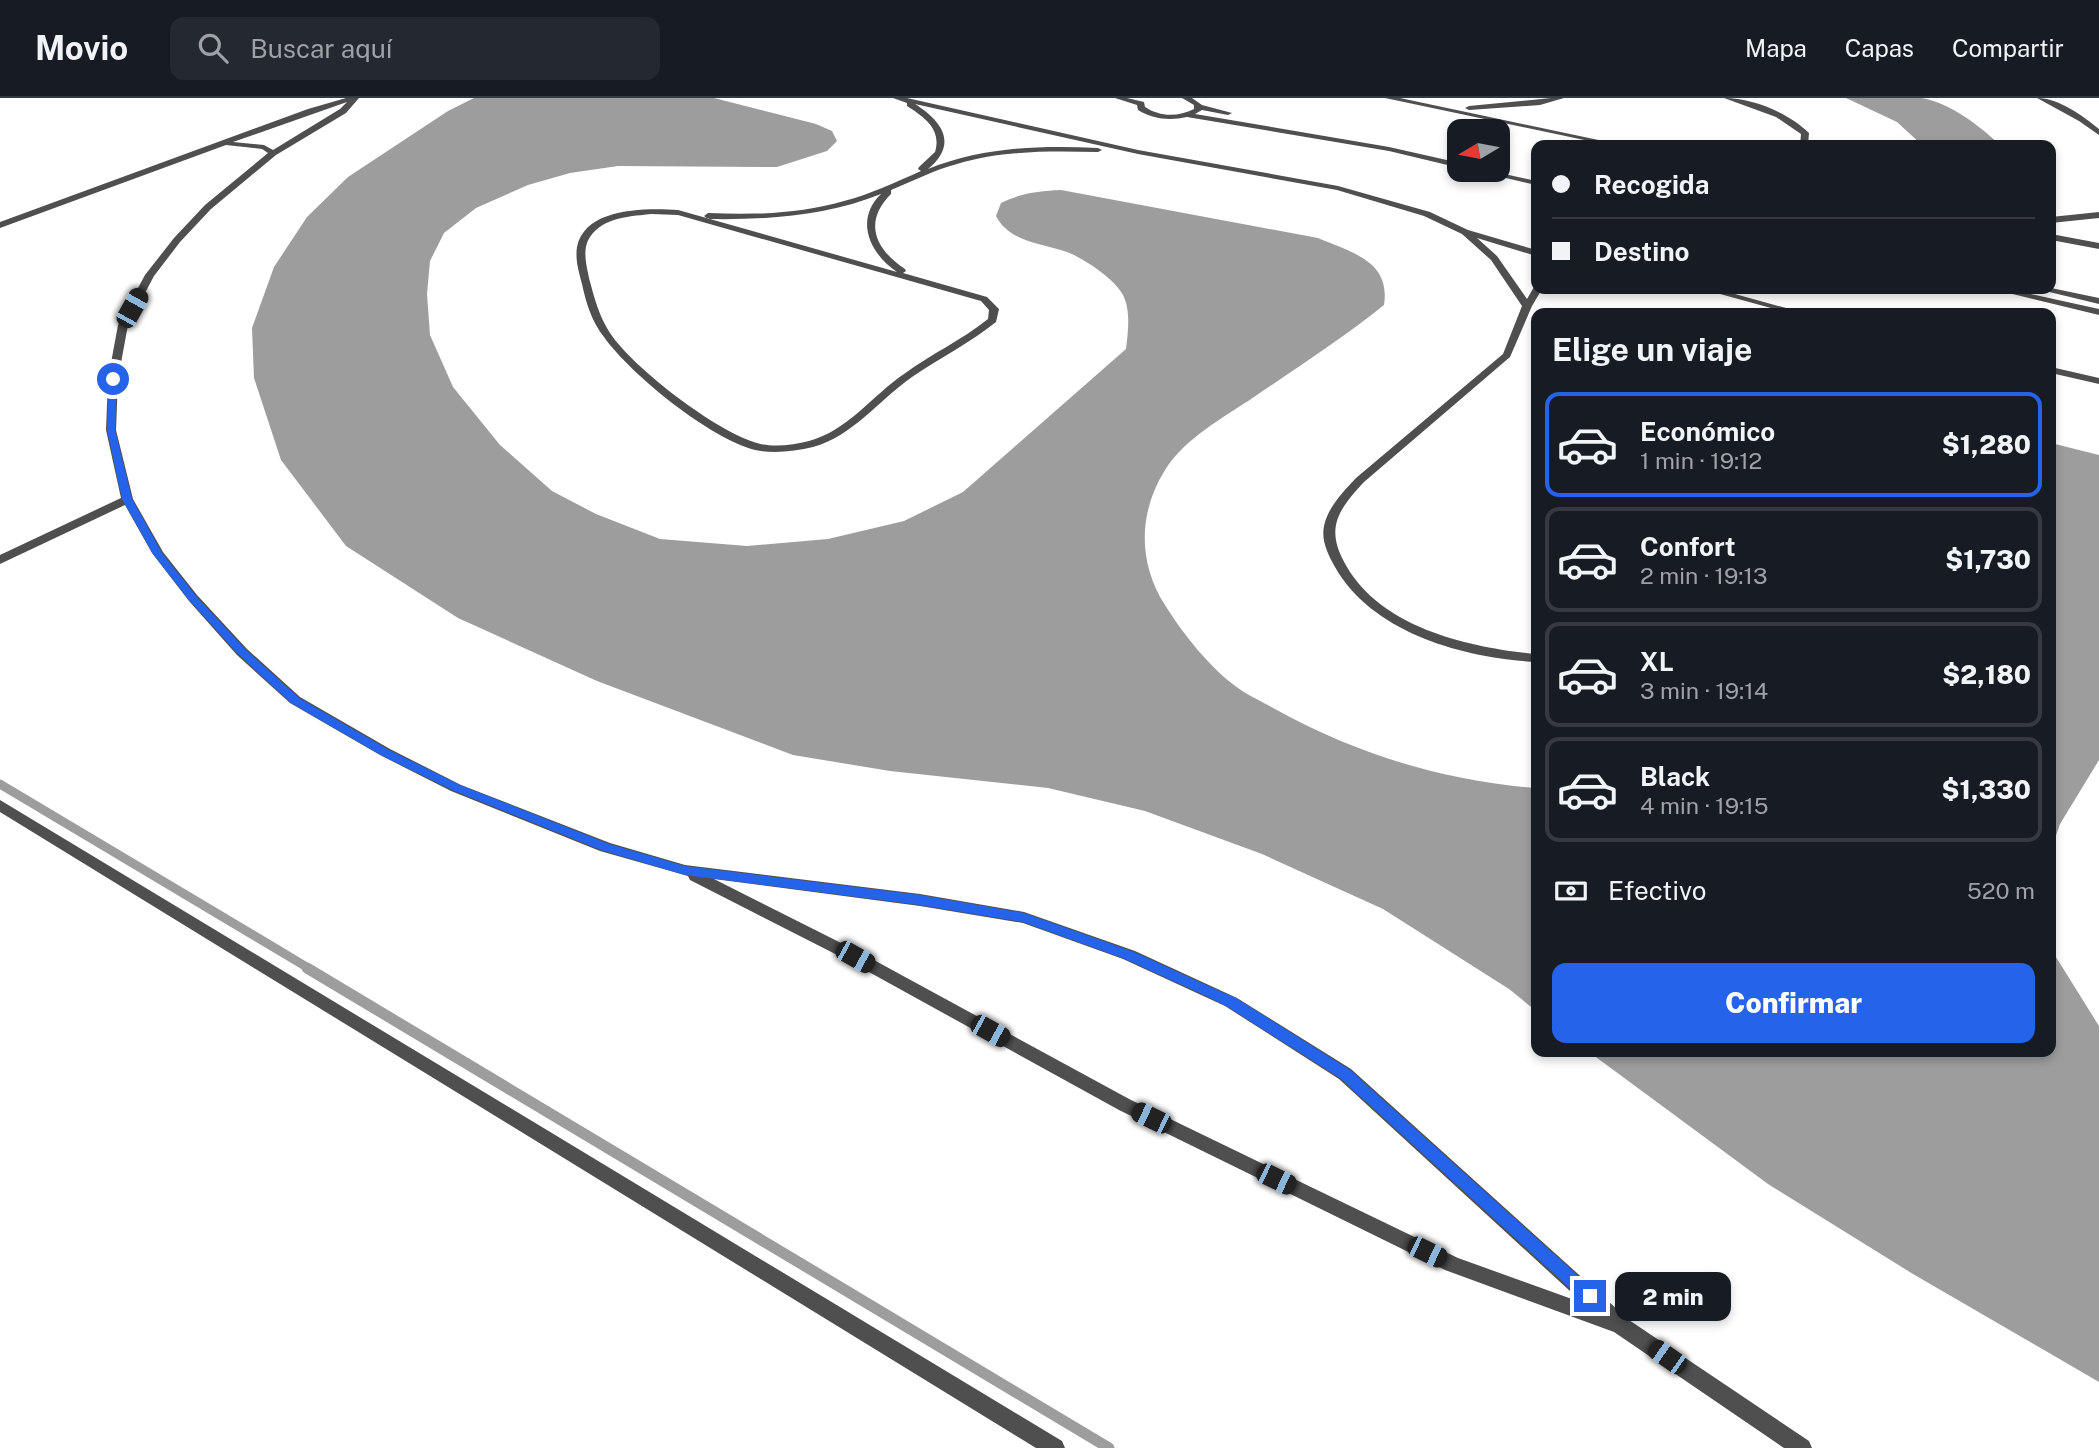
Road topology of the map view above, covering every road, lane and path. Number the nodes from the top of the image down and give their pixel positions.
1 (1119, 98) edge
2 (1186, 98) edge
3 (1207, 98) edge
4 (1389, 98) edge
5 (1560, 98) edge
6 (1727, 98) edge
7 (2041, 98) edge
8 (900, 99) edge
9 (1150, 99) edge
10 (1142, 104) junction
11 (1199, 105) junction
12 (1497, 106) junction
13 (1450, 109) junction
14 (1186, 115) junction
15 (1497, 119) edge
16 (1501, 119) edge
17 (1510, 122) edge
18 (2099, 133) edge
19 (1595, 140) edge
20 (1804, 140) edge
21 (220, 144) junction
22 (272, 152) junction
23 (1138, 152) junction
24 (1447, 154) edge
25 (1447, 163) edge
26 (1510, 169) edge
27 (1531, 174) edge
28 (1510, 177) edge
29 (1531, 182) edge
30 (899, 183) junction
31 (678, 213) junction
32 (2099, 215) edge
33 (2056, 219) edge
34 (0, 225) edge
35 (1465, 232) junction
36 (2056, 238) edge
37 (2099, 246) edge
38 (1531, 252) edge
39 (916, 278) junction
40 (2056, 292) edge
41 (1534, 294) edge
42 (1729, 294) edge
43 (2019, 294) edge
44 (2099, 301) edge
45 (1527, 306) junction
46 (1781, 308) edge
47 (2099, 312) edge
48 (2056, 373) edge
49 (2099, 381) edge
50 (127, 499) junction
51 (0, 560) edge
52 (1531, 657) edge
53 (0, 805) edge
54 (685, 870) junction
55 (1622, 1326) junction
56 (1055, 1448) edge
57 (1802, 1448) edge

1 - 10 street
2 - 11 street
3 - 11 street
4 - 13 street
5 - 12 street
6 - 20 street
7 - 18 street
8 - 23 street
8 - 30 street
9 - 10 street
10 - 14 street
11 - 14 street
11 - 24 street
12 - 13 street
12 - 16 street
13 - 15 street
14 - 25 street
17 - 19 street
21 - 22 street
21 - 22 street
21 - 34 street
22 - 50 street
23 - 30 street
23 - 35 street
26 - 27 street
28 - 29 street
30 - 31 street
30 - 39 street
31 - 39 street
31 - 39 street
32 - 33 street
35 - 38 street
35 - 45 street
36 - 37 street
40 - 44 street
41 - 45 street
42 - 46 street
43 - 47 street
45 - 52 street
48 - 49 street
50 - 51 street
50 - 54 street
53 - 56 street
54 - 55 street
54 - 55 street
55 - 57 street

